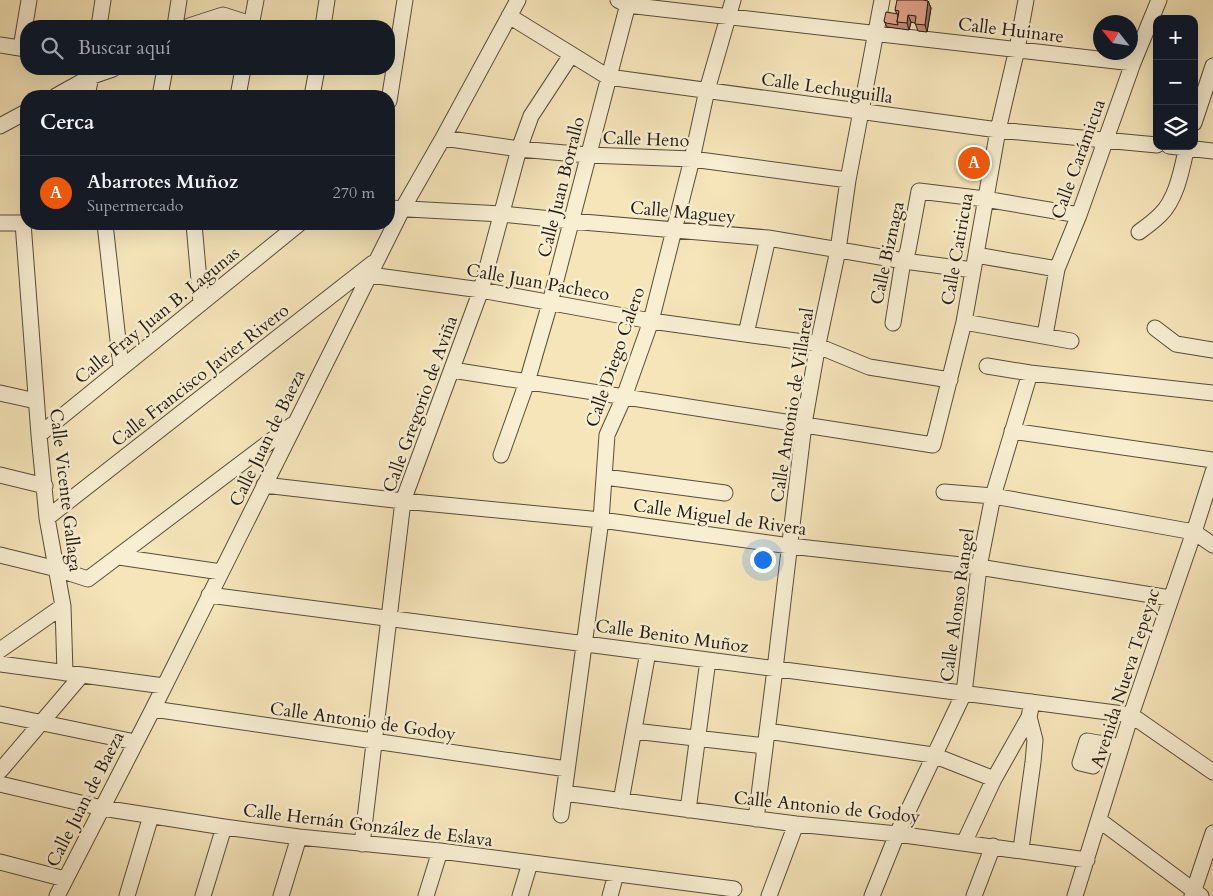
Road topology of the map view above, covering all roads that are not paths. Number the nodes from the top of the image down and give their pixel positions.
1 (29, 0) edge
2 (103, 0) edge
3 (179, 0) edge
4 (256, 0) edge
5 (327, 0) edge
6 (405, 0) edge
7 (518, 0) edge
8 (733, 0) edge
9 (882, 0) edge
10 (1026, 0) edge
11 (1159, 0) edge
12 (625, 2) edge
13 (509, 16) junction
14 (728, 17) junction
15 (27, 20) edge
16 (100, 20) edge
17 (175, 20) edge
18 (208, 20) edge
19 (237, 20) edge
20 (252, 20) edge
21 (324, 20) edge
22 (875, 33) junction
23 (0, 45) edge
24 (20, 48) edge
25 (1017, 49) junction
26 (572, 54) junction
27 (395, 63) edge
28 (1133, 63) junction
29 (1212, 73) edge
30 (88, 75) edge
31 (91, 75) edge
32 (164, 75) edge
33 (242, 75) edge
34 (316, 75) edge
35 (393, 75) edge
36 (608, 77) junction
37 (65, 90) edge
38 (88, 90) edge
39 (161, 90) edge
40 (239, 90) edge
41 (313, 90) edge
42 (391, 90) edge
43 (707, 90) junction
44 (861, 112) junction
45 (1198, 112) edge
46 (20, 115) edge
47 (0, 126) edge
48 (998, 130) junction
49 (443, 138) junction
50 (1106, 139) junction
51 (1153, 145) edge
52 (519, 149) junction
53 (1198, 149) edge
54 (1186, 150) edge
55 (1213, 151) edge
56 (588, 155) junction
57 (692, 159) junction
58 (848, 180) junction
59 (985, 199) junction
60 (396, 208) edge
61 (502, 214) junction
62 (1079, 215) junction
63 (571, 222) junction
64 (0, 223) edge
65 (20, 223) edge
66 (24, 230) edge
67 (106, 230) edge
68 (195, 230) edge
69 (291, 230) edge
70 (388, 230) edge
71 (673, 230) junction
72 (1138, 232) dead end
73 (768, 238) junction
74 (838, 250) junction
75 (376, 261) junction
76 (904, 261) junction
77 (974, 263) junction
78 (1057, 269) junction
79 (370, 275) junction
80 (481, 290) junction
81 (201, 303) junction
82 (550, 303) junction
83 (651, 321) junction
84 (964, 322) junction
85 (893, 323) dead end
86 (1155, 328) dead end
87 (746, 334) junction
88 (1045, 335) junction
89 (1071, 341) dead end
90 (818, 345) junction
91 (1213, 350) edge
92 (987, 366) dead end
93 (121, 367) junction
94 (452, 370) junction
95 (1030, 373) junction
96 (950, 380) junction
97 (526, 382) junction
98 (0, 393) edge
99 (1213, 393) edge
100 (624, 397) junction
101 (36, 401) junction
102 (295, 422) junction
103 (804, 424) junction
104 (1012, 430) junction
105 (39, 435) junction
106 (502, 455) dead end
107 (1213, 460) edge
108 (1213, 472) edge
109 (0, 475) edge
110 (604, 477) junction
111 (264, 485) junction
112 (45, 486) junction
113 (944, 492) dead end
114 (725, 493) dead end
115 (993, 496) junction
116 (404, 501) junction
117 (47, 518) junction
118 (601, 520) junction
119 (1194, 532) junction
120 (1213, 545) edge
121 (790, 546) junction
122 (0, 555) edge
123 (120, 557) junction
124 (979, 567) junction
125 (57, 569) junction
126 (221, 572) junction
127 (209, 595) junction
128 (1170, 598) junction
129 (62, 606) junction
130 (389, 618) junction
131 (584, 643) junction
132 (0, 650) edge
133 (648, 652) junction
134 (708, 660) junction
135 (0, 664) edge
136 (775, 669) junction
137 (65, 673) junction
138 (82, 676) junction
139 (164, 686) junction
140 (964, 693) junction
141 (153, 709) junction
142 (1030, 709) junction
143 (0, 714) edge
144 (1131, 715) junction
145 (42, 723) junction
146 (634, 731) junction
147 (697, 738) junction
148 (766, 739) junction
149 (135, 742) junction
150 (374, 742) junction
151 (1101, 744) dead end
152 (1121, 747) junction
153 (934, 755) junction
154 (1007, 757) junction
155 (1033, 762) junction
156 (567, 769) junction
157 (0, 771) edge
158 (1213, 772) edge
159 (994, 779) junction
160 (0, 784) edge
161 (564, 793) junction
162 (621, 801) junction
163 (102, 808) junction
164 (688, 810) junction
165 (561, 815) dead end
166 (151, 816) junction
167 (756, 819) junction
168 (1099, 820) junction
169 (796, 824) junction
170 (224, 827) junction
171 (1213, 833) edge
172 (897, 834) junction
173 (299, 837) junction
174 (964, 843) junction
175 (362, 844) junction
176 (993, 846) junction
177 (1021, 849) junction
178 (440, 851) junction
179 (1087, 860) junction
180 (0, 862) edge
181 (530, 863) junction
182 (616, 874) junction
183 (65, 879) junction
184 (734, 889) dead end
185 (698, 891) edge
186 (1195, 894) edge
187 (57, 896) edge
188 (127, 896) edge
189 (203, 896) edge
190 (281, 896) edge
191 (426, 896) edge
192 (520, 896) edge
193 (610, 896) edge
194 (769, 896) edge
195 (872, 896) edge
196 (974, 896) edge
197 (1075, 896) edge

1 - 15 street
2 - 16 street
3 - 17 street
4 - 20 street
5 - 21 street
6 - 27 street
7 - 13 street, Calle Juan de Baeza
8 - 14 street, Calle Diego Calero
9 - 22 street, Calle Antonio de Villareal
10 - 25 street, Calle Catiricua
11 - 28 street, Calle Carámicua
12 - 14 street, Calle Huinare
12 - 36 street, Calle Juan Borrallo
13 - 26 street, Calle Lechuguilla
13 - 49 street, Calle Juan de Baeza
14 - 22 street, Calle Huinare
14 - 43 street, Calle Diego Calero
18 - 19 street
22 - 25 street, Calle Huinare
22 - 44 street, Calle Antonio de Villareal
23 - 24 street
25 - 28 street, Calle Huinare
25 - 48 street, Calle Catiricua
26 - 36 street, Calle Lechuguilla
26 - 52 street, Calle Gregorio de Aviña
28 - 50 street, Calle Carámicua
29 - 45 street
30 - 37 street
31 - 38 street
32 - 39 street
33 - 40 street
34 - 41 street
35 - 42 street
36 - 43 street, Calle Lechuguilla
36 - 56 street, Calle Juan Borrallo
43 - 44 street, Calle Lechuguilla
43 - 57 street, Calle Diego Calero
44 - 48 street, Calle Lechuguilla
44 - 58 street, Calle Antonio de Villareal
46 - 47 street
48 - 50 street, Calle Lechuguilla
48 - 59 street, Calle Catiricua
49 - 52 street, Calle Heno
49 - 60 street, Calle Juan de Baeza
50 - 51 street, Calle Lechuguilla
50 - 62 street, Calle Carámicua
52 - 56 street, Calle Heno
52 - 61 street, Calle Gregorio de Aviña
53 - 55 street
54 - 72 street
56 - 57 street, Calle Heno
56 - 63 street, Calle Juan Borrallo
57 - 58 street, Calle Heno
57 - 71 street, Calle Diego Calero
58 - 74 street, Calle Antonio de Villareal
59 - 62 street
59 - 76 street, Calle Biznaga
59 - 77 street, Calle Catiricua
60 - 61 street, Calle Maguey
61 - 63 street, Calle Maguey
61 - 80 street, Calle Gregorio de Aviña
62 - 78 street, Calle Carámicua
63 - 71 street, Calle Maguey
63 - 82 street, Calle Juan Borrallo
64 - 65 street
66 - 101 street, Calle Vicente Gallaga
67 - 93 street
68 - 81 street
69 - 81 street, Calle Fray Juan B. Lagunas
70 - 75 street, Calle Juan de Baeza
71 - 73 street, Calle Maguey
71 - 83 street, Calle Diego Calero
73 - 74 street, Calle Maguey
73 - 87 street
74 - 76 street, Calle Maguey
74 - 90 street, Calle Antonio de Villareal
75 - 79 street, Calle Juan de Baeza
75 - 117 street, Calle Francisco Javier Rivero
76 - 77 street, Calle Maguey
76 - 85 street, Calle Biznaga
77 - 78 street, Calle Maguey
77 - 84 street, Calle Catiricua
78 - 88 street, Calle Carámicua
79 - 80 street, Calle Juan Pacheco
79 - 102 street, Calle Juan de Baeza
80 - 82 street, Calle Juan Pacheco
80 - 94 street, Calle Gregorio de Aviña
81 - 93 street, Calle Fray Juan B. Lagunas
82 - 83 street, Calle Juan Pacheco
82 - 97 street, Calle Juan Borrallo
83 - 87 street, Calle Juan Pacheco
83 - 100 street, Calle Diego Calero
84 - 88 street
84 - 96 street, Calle Catiricua
86 - 91 street
87 - 90 street, Calle Juan Pacheco
88 - 89 street
90 - 96 street, Calle Juan Pacheco
90 - 103 street, Calle Antonio de Villareal
92 - 95 street
93 - 105 street, Calle Fray Juan B. Lagunas
94 - 97 street
94 - 116 street, Calle Gregorio de Aviña
95 - 99 street
95 - 104 street, Calle Alonso Rangel
96 - 103 street, Calle Catiricua
97 - 100 street
97 - 106 street, Calle Juan Borrallo
98 - 101 street
100 - 103 street
100 - 110 street, Calle Diego Calero
101 - 105 street, Calle Vicente Gallaga
102 - 111 street, Calle Juan de Baeza
102 - 123 street
103 - 121 street, Calle Antonio de Villareal
104 - 107 street
104 - 115 street, Calle Alonso Rangel
105 - 112 street, Calle Vicente Gallaga
108 - 119 street, Avenida Nueva Tepeyac
109 - 112 street
110 - 114 street
110 - 118 street, Calle Diego Calero
111 - 116 street, Calle Miguel de Rivera
111 - 126 street, Calle Juan de Baeza
112 - 117 street, Calle Vicente Gallaga
113 - 115 street
115 - 119 street
115 - 124 street, Calle Alonso Rangel
116 - 118 street, Calle Miguel de Rivera
116 - 130 street, Calle Gregorio de Aviña
117 - 125 street, Calle Vicente Gallaga
118 - 121 street, Calle Miguel de Rivera
118 - 131 street, Calle Diego Calero
119 - 120 street
119 - 128 street, Avenida Nueva Tepeyac
121 - 124 street, Calle Miguel de Rivera
121 - 136 street, Calle Antonio de Villareal
122 - 125 street
123 - 125 street
123 - 126 street
124 - 128 street, Calle Miguel de Rivera
124 - 140 street, Calle Alonso Rangel
125 - 129 street, Calle Vicente Gallaga
126 - 127 street, Calle Juan de Baeza
127 - 130 street, Calle Benito Muñoz
127 - 139 street, Calle Juan de Baeza
128 - 144 street, Avenida Nueva Tepeyac
129 - 132 street
129 - 137 street, Calle Vicente Gallaga
130 - 131 street, Calle Benito Muñoz
130 - 150 street, Calle Gregorio de Aviña
131 - 133 street, Calle Benito Muñoz
131 - 156 street, Calle Diego Calero
133 - 134 street, Calle Benito Muñoz
133 - 146 street
134 - 136 street, Calle Benito Muñoz
134 - 147 street
135 - 137 street
136 - 140 street, Calle Benito Muñoz
136 - 148 street, Calle Antonio de Villareal
137 - 138 street
138 - 139 street
138 - 145 street
139 - 141 street, Calle Juan de Baeza
140 - 142 street, Calle Benito Muñoz
140 - 153 street, Calle Alonso Rangel
141 - 149 street, Calle Juan de Baeza
141 - 150 street, Calle Antonio de Godoy
142 - 144 street, Calle Benito Muñoz
142 - 154 street
142 - 155 street
143 - 145 street
144 - 152 street, Avenida Nueva Tepeyac
144 - 158 street
145 - 149 street
145 - 157 street
146 - 147 street
146 - 162 street
147 - 148 street
147 - 164 street
148 - 153 street
148 - 167 street, Calle Antonio de Villareal
149 - 163 street, Calle Juan de Baeza
150 - 156 street, Calle Antonio de Godoy
150 - 175 street, Calle Gregorio de Aviña
151 - 152 street
152 - 168 street, Avenida Nueva Tepeyac
153 - 159 street
153 - 172 street, Calle Alonso Rangel
154 - 155 street
154 - 159 street
155 - 177 street
156 - 161 street, Calle Diego Calero
159 - 174 street
160 - 163 street, Calle Hernán González de Eslava
161 - 162 street, Calle Antonio de Godoy
161 - 165 street, Calle Diego Calero
162 - 164 street, Calle Antonio de Godoy
163 - 166 street, Calle Hernán González de Eslava
163 - 183 street, Calle Juan de Baeza
164 - 167 street, Calle Antonio de Godoy
166 - 170 street, Calle Hernán González de Eslava
166 - 188 street
167 - 169 street, Calle Antonio de Godoy
168 - 179 street, Avenida Nueva Tepeyac
168 - 186 street
169 - 172 street, Calle Antonio de Godoy
169 - 194 street
170 - 173 street, Calle Hernán González de Eslava
170 - 189 street
171 - 186 street
172 - 174 street, Calle Antonio de Godoy
172 - 195 street, Calle Alonso Rangel
173 - 175 street, Calle Hernán González de Eslava
173 - 190 street
174 - 176 street, Calle Antonio de Godoy
175 - 178 street, Calle Hernán González de Eslava
176 - 177 street, Calle Antonio de Godoy
176 - 196 street
177 - 179 street, Calle Antonio de Godoy
178 - 181 street, Calle Hernán González de Eslava
178 - 191 street
179 - 197 street, Avenida Nueva Tepeyac
180 - 183 street
181 - 182 street, Calle Hernán González de Eslava
181 - 192 street
182 - 185 street, Calle Hernán González de Eslava
182 - 193 street
183 - 187 street, Calle Juan de Baeza
184 - 185 street, Calle Hernán González de Eslava

